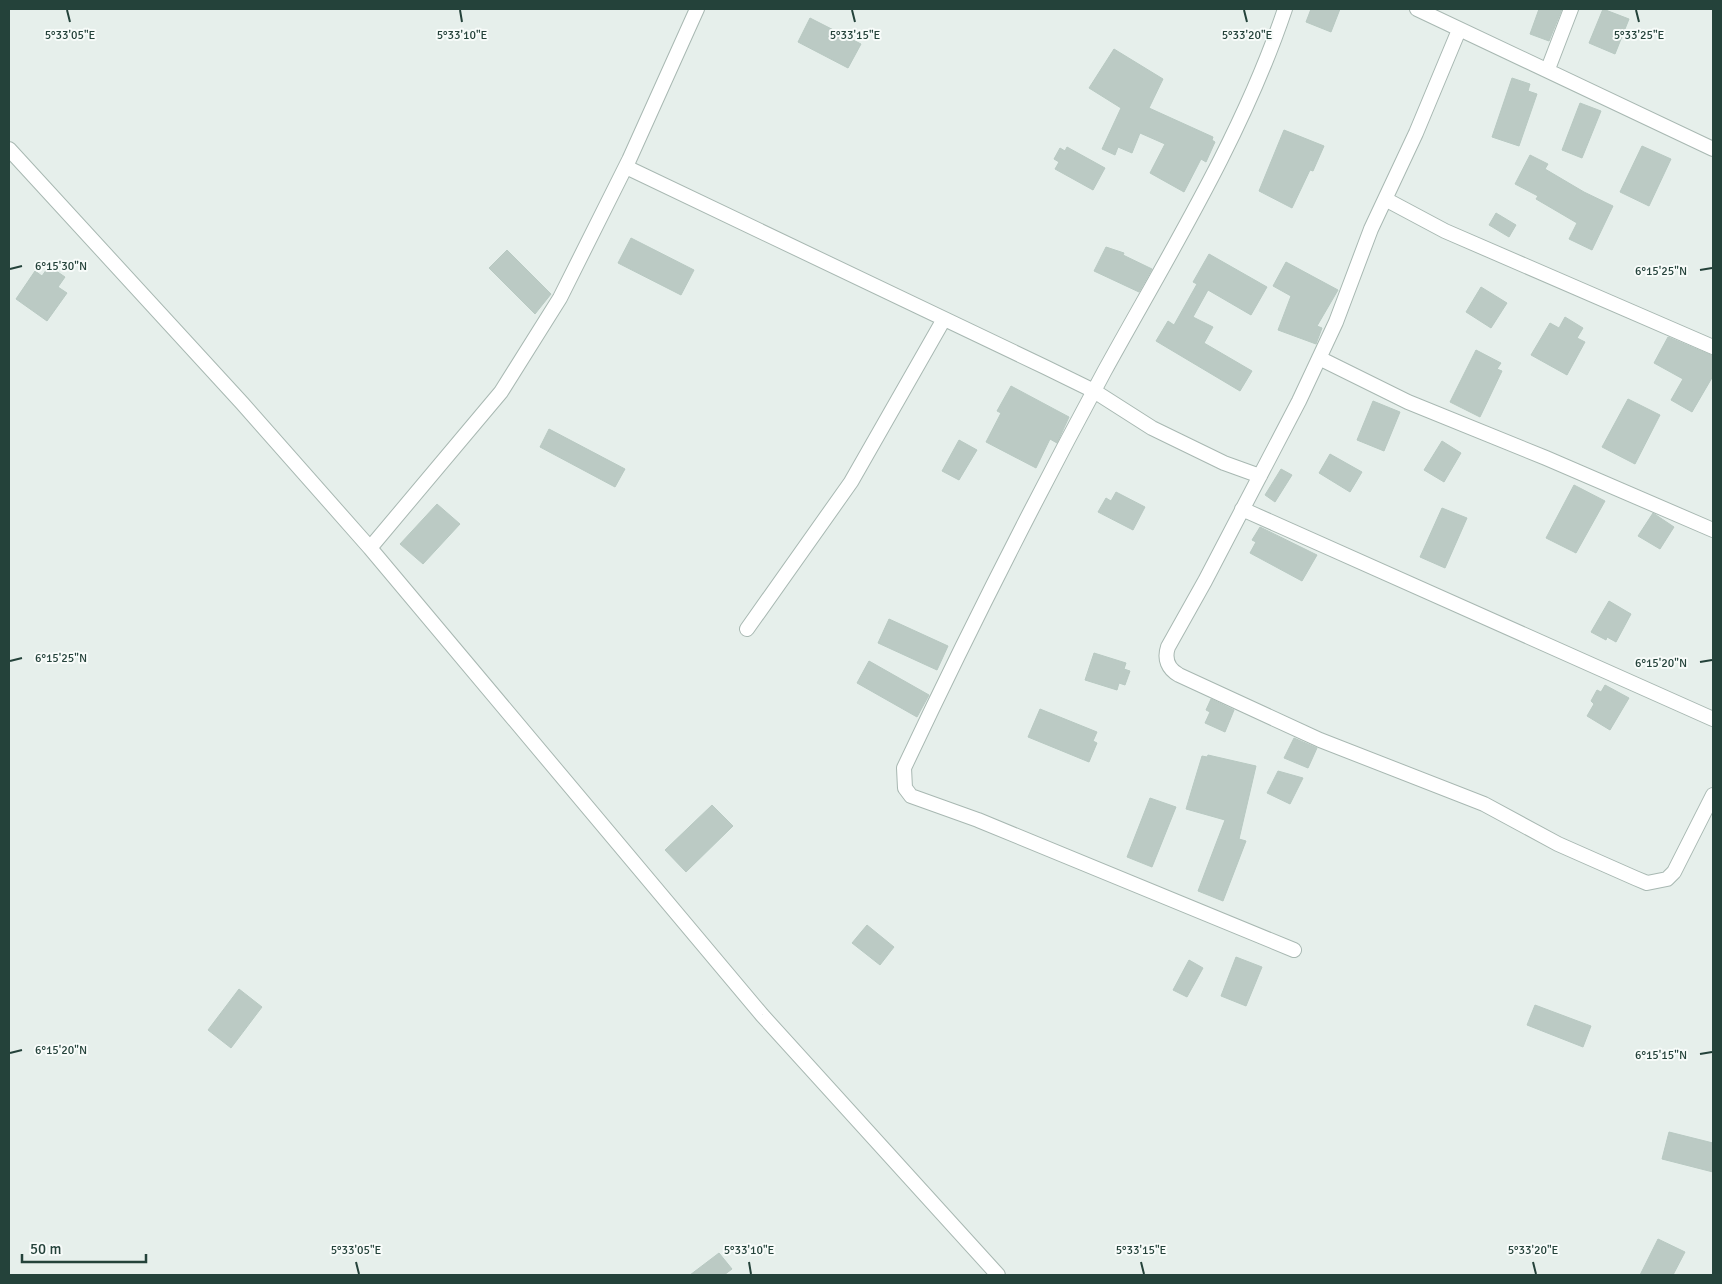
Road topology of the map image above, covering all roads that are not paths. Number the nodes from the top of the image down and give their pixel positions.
1 (697, 9) edge
2 (1285, 9) edge
3 (1417, 9) edge
4 (1571, 9) edge
5 (1458, 30) junction
6 (1548, 69) junction
7 (9, 149) edge
8 (1713, 149) edge
9 (626, 167) junction
10 (1385, 199) junction
11 (944, 319) junction
12 (1713, 347) edge
13 (1319, 358) junction
14 (1094, 391) junction
15 (1260, 476) junction
16 (1242, 509) junction
17 (1713, 530) edge
18 (370, 548) junction
19 (746, 629) dead end
20 (1713, 719) edge
21 (1713, 795) edge
22 (1294, 950) dead end
23 (998, 1275) edge

1 - 9 street
2 - 14 street
3 - 5 street
4 - 6 street
5 - 6 street
5 - 10 street
6 - 8 street
7 - 18 street
9 - 11 street
9 - 18 street
10 - 12 street
10 - 13 street
11 - 14 street
11 - 19 street
13 - 15 street
13 - 17 street
14 - 15 street
14 - 22 street
15 - 16 street
16 - 20 street
16 - 21 street
18 - 23 street

